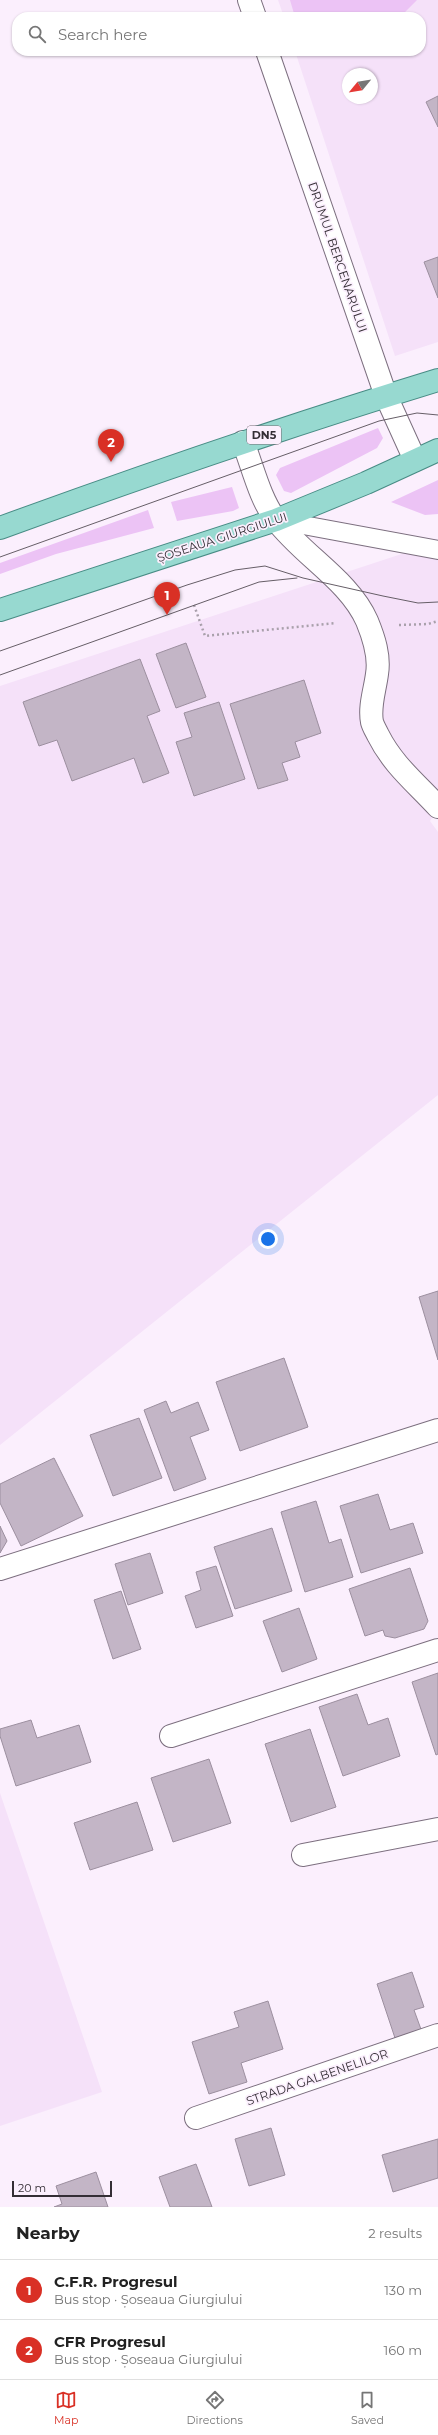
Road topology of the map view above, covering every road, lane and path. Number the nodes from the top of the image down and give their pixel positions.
1 (249, 0) edge
2 (253, 12) edge
3 (269, 56) edge
4 (438, 380) edge
5 (408, 390) junction
6 (438, 394) edge
7 (386, 396) junction
8 (243, 442) junction
9 (438, 450) edge
10 (415, 460) junction
11 (276, 520) junction
12 (0, 528) edge
13 (438, 550) edge
14 (194, 605) dead end
15 (0, 610) edge
16 (366, 620) junction
17 (438, 621) edge
18 (438, 807) edge
19 (438, 1430) edge
20 (0, 1570) edge
21 (438, 1650) edge
22 (171, 1736) dead end
23 (438, 1829) edge
24 (302, 1855) dead end
25 (438, 2035) edge
26 (196, 2118) dead end

1 - 2 street
3 - 7 street, DRUMUL BERCENARULUI
4 - 5 main road, DN5
5 - 6 lane
5 - 7 main road, DN5
7 - 8 main road, DN5
7 - 10 street, DRUMUL BERCENARULUI
8 - 11 street
8 - 12 main road, DN5
9 - 10 main road, ȘOSEAUA GIURGIULUI
10 - 11 main road, ȘOSEAUA GIURGIULUI
11 - 13 lane
11 - 15 main road, ȘOSEAUA GIURGIULUI
11 - 16 street
14 - 16 path
16 - 17 path
16 - 18 street
19 - 20 street
21 - 22 street
23 - 24 street
25 - 26 street, STRADA GALBENELILOR

